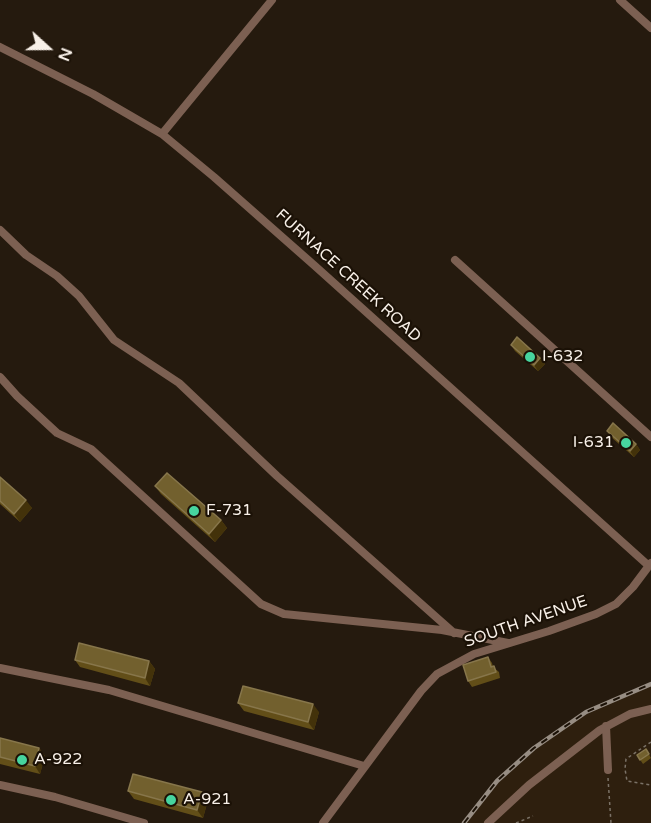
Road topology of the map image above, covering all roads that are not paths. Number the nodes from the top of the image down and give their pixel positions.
1 (272, 0) edge
2 (620, 0) edge
3 (651, 28) edge
4 (0, 47) edge
5 (162, 134) junction
6 (0, 230) edge
7 (455, 260) dead end
8 (0, 377) edge
9 (651, 437) edge
10 (650, 564) edge
11 (454, 633) junction
12 (508, 643) junction
13 (0, 668) edge
14 (651, 709) edge
15 (606, 726) junction
16 (364, 766) junction
17 (608, 770) road end
18 (0, 785) edge
19 (144, 823) edge
20 (323, 823) edge
21 (488, 823) edge

1 - 5 street
2 - 3 street
4 - 5 street, FURNACE CREEK ROAD
5 - 10 street, FURNACE CREEK ROAD
6 - 11 street
7 - 9 street
8 - 11 street
10 - 12 street, SOUTH AVENUE
11 - 12 street
12 - 16 street, SOUTH AVENUE
13 - 16 street
14 - 15 street
15 - 17 street
15 - 21 street
16 - 20 street, SOUTH AVENUE
18 - 19 street

